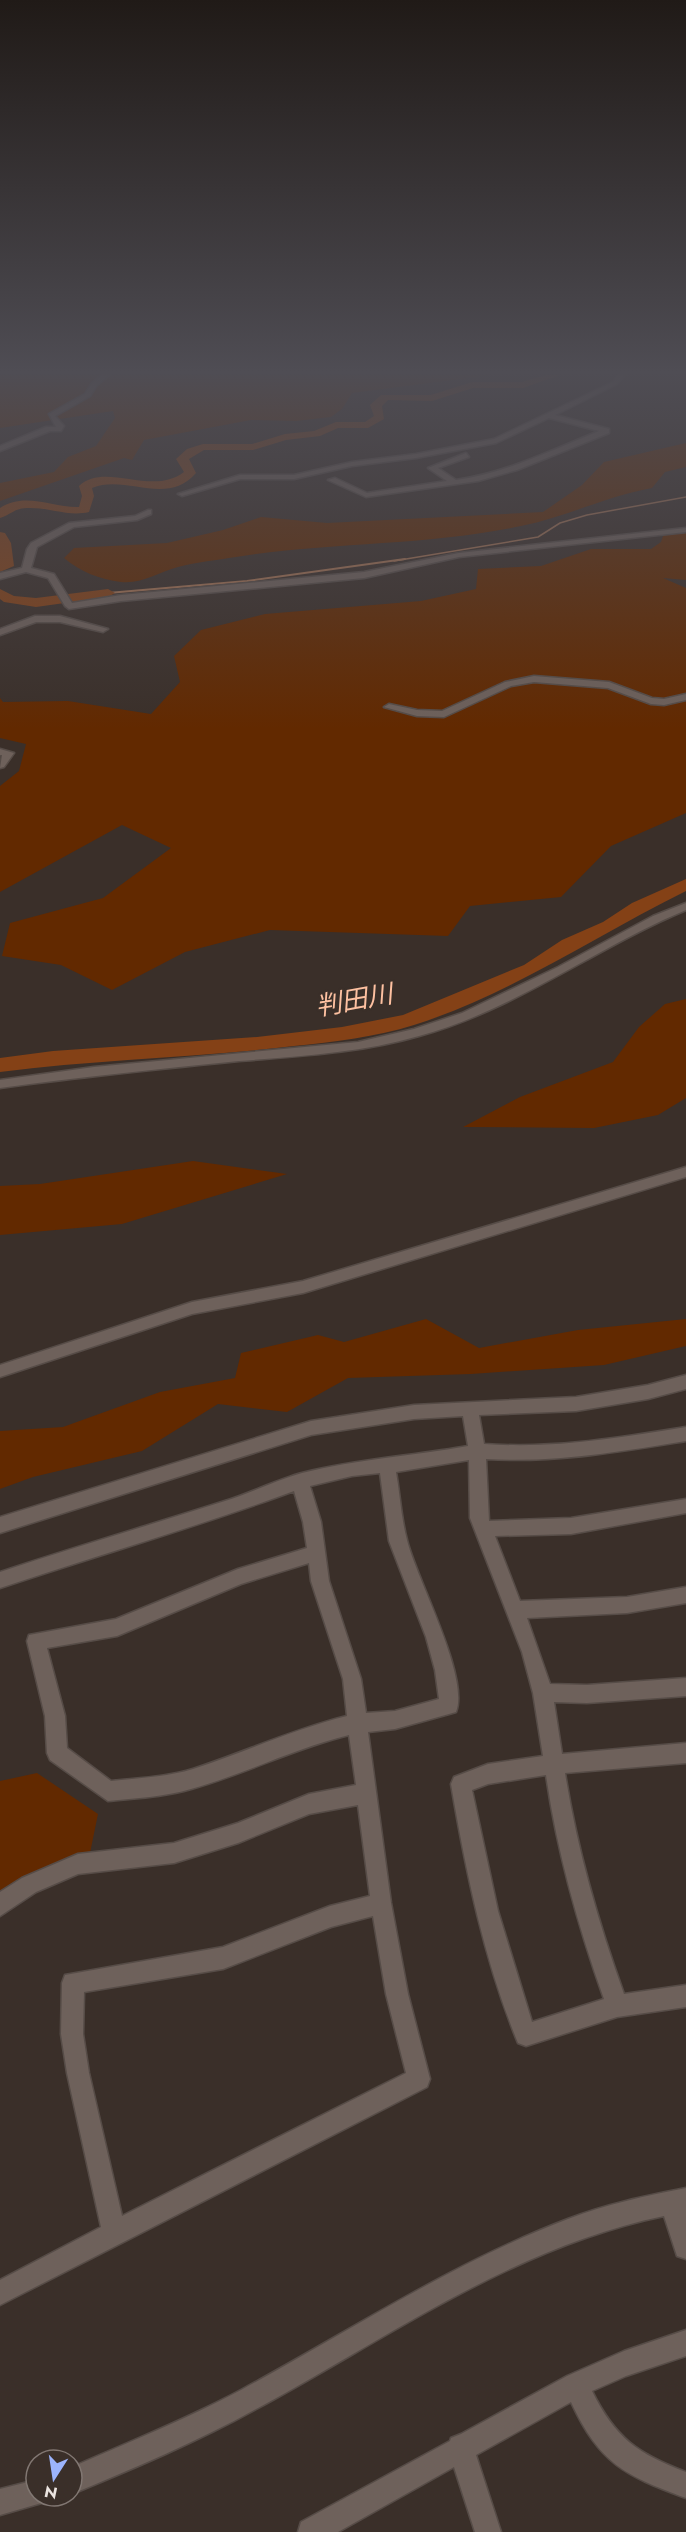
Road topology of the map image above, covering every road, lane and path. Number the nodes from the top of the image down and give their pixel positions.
1 (362, 493) edge
2 (378, 493) edge
3 (148, 512) dead end
4 (686, 530) edge
5 (26, 569) junction
6 (0, 576) edge
7 (69, 606) junction
8 (60, 619) junction
9 (103, 629) dead end
10 (0, 632) edge
11 (686, 697) edge
12 (389, 707) dead end
13 (0, 752) edge
14 (0, 765) edge
15 (686, 906) edge
16 (0, 1084) edge
17 (686, 1172) edge
18 (0, 1371) edge
19 (686, 1382) edge
20 (470, 1409) junction
21 (686, 1434) edge
22 (477, 1451) junction
23 (387, 1465) junction
24 (300, 1481) junction
25 (686, 1506) edge
26 (0, 1525) edge
27 (483, 1529) junction
28 (316, 1553) junction
29 (0, 1580) edge
30 (686, 1595) edge
31 (517, 1610) junction
32 (686, 1686) edge
33 (543, 1693) junction
34 (358, 1723) junction
35 (686, 1753) edge
36 (553, 1765) junction
37 (367, 1793) junction
38 (381, 1903) junction
39 (0, 1905) edge
40 (686, 1996) edge
41 (617, 2006) junction
42 (679, 2201) edge
43 (114, 2232) junction
44 (686, 2247) edge
45 (0, 2293) edge
46 (686, 2343) edge
47 (576, 2385) junction
48 (460, 2447) junction
49 (84, 2476) edge
50 (686, 2485) edge
51 (24, 2496) edge
52 (0, 2502) edge
53 (311, 2532) edge
54 (488, 2532) edge

1 - 2 street
3 - 5 street
4 - 7 street
5 - 6 street
5 - 7 street
7 - 8 street
8 - 9 street
8 - 10 street
11 - 12 street
13 - 14 street
15 - 16 street
17 - 18 street
19 - 20 street
20 - 22 street
20 - 26 street
21 - 22 street
22 - 23 street
22 - 27 street
23 - 24 street
23 - 34 street
24 - 28 street
24 - 29 street
25 - 27 street
27 - 31 street
28 - 34 street
28 - 34 street
30 - 31 street
31 - 33 street
32 - 33 street
33 - 36 street
34 - 37 street
35 - 36 street
36 - 41 street
36 - 41 street
37 - 38 street
37 - 39 street
38 - 43 street
38 - 43 street
40 - 41 street
42 - 44 street
42 - 49 street
43 - 45 street
46 - 47 street
47 - 48 street
47 - 50 street
48 - 53 street
48 - 54 street
51 - 52 street

